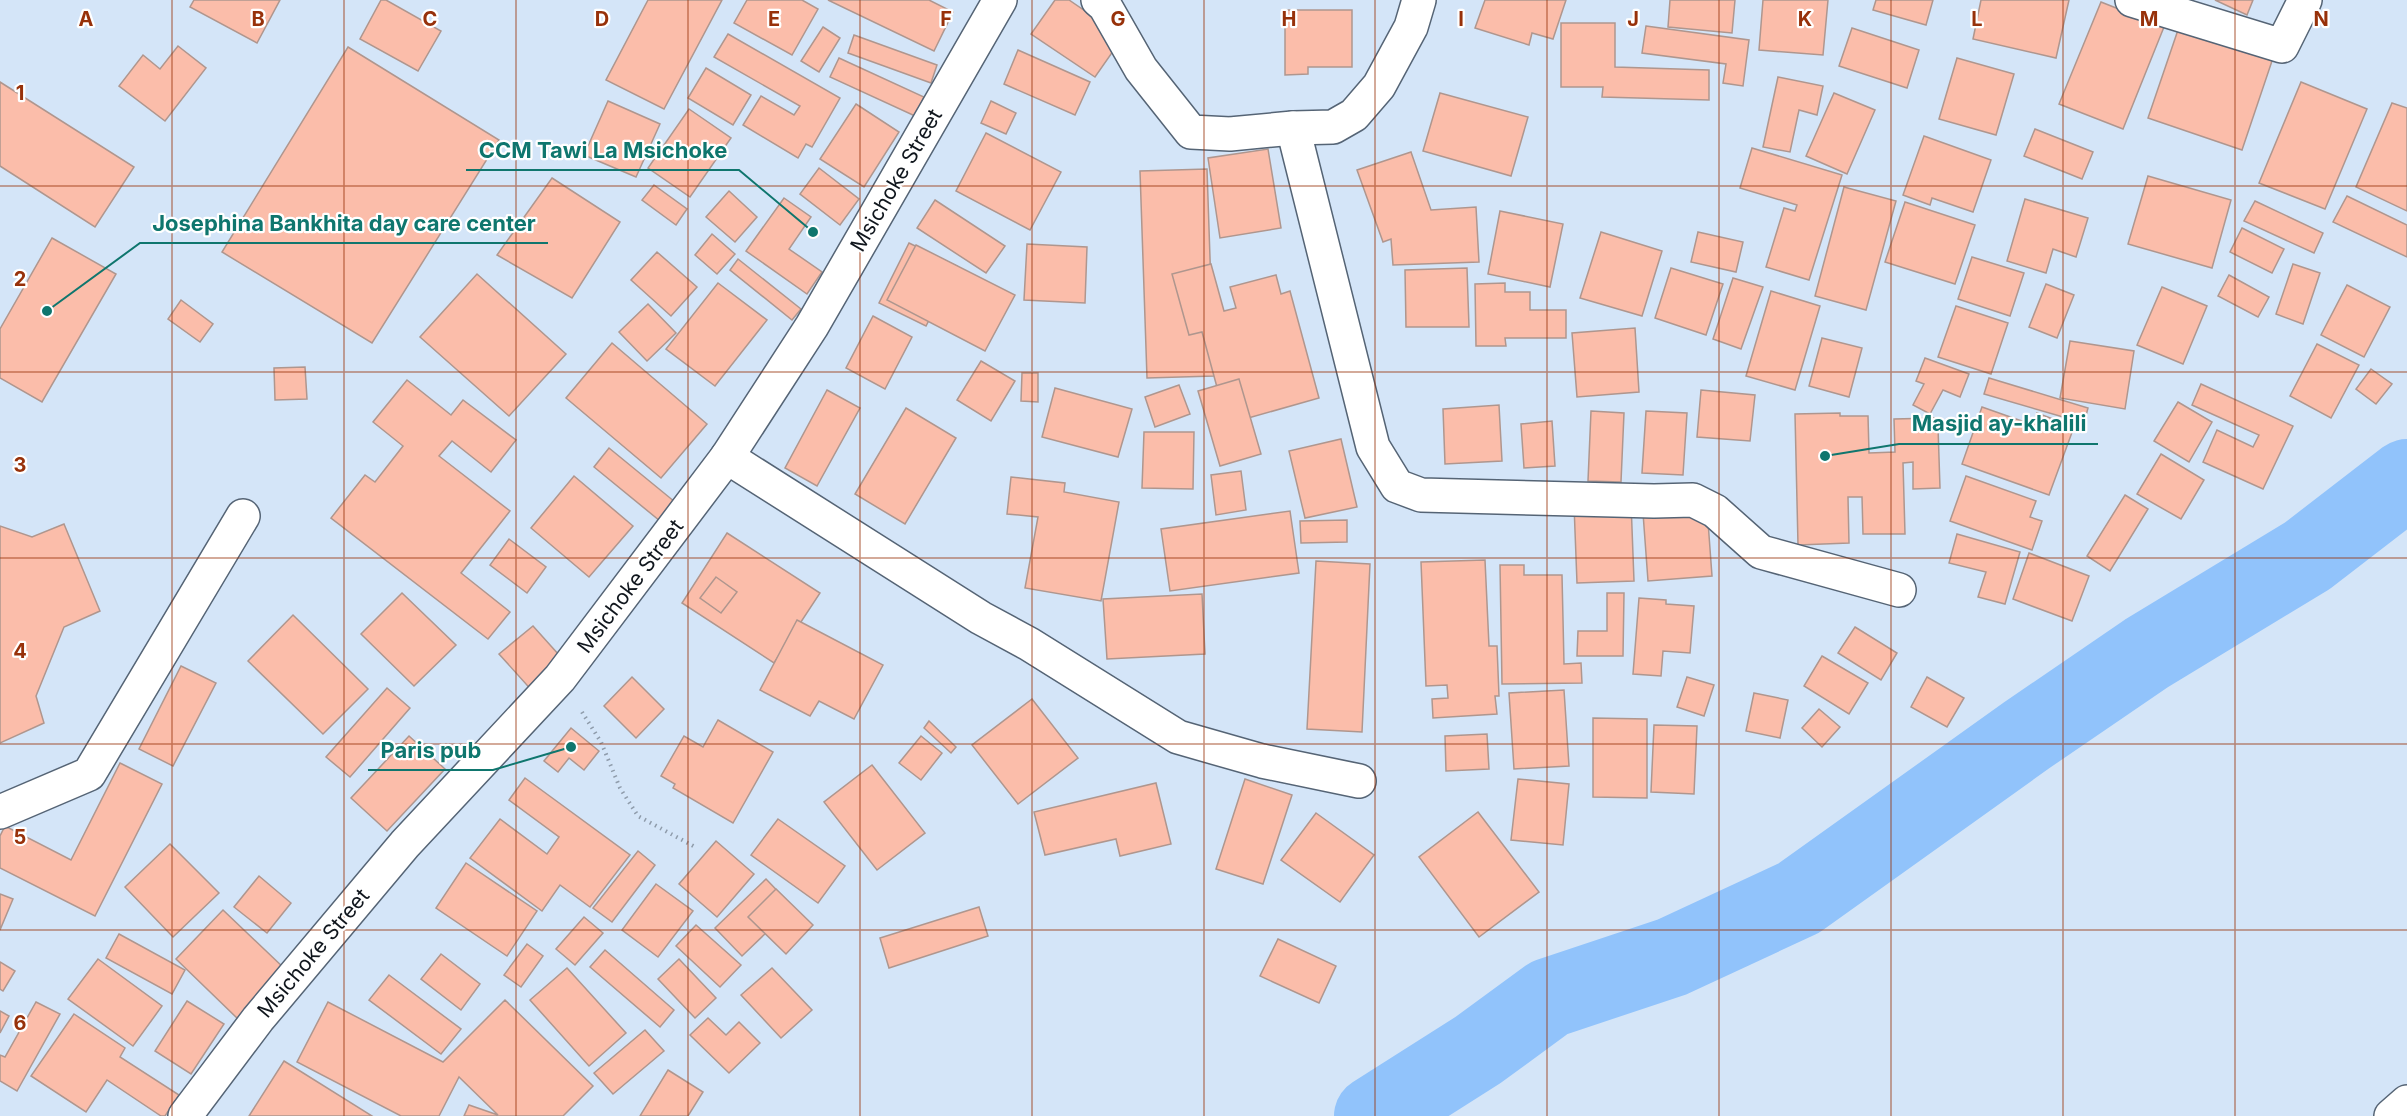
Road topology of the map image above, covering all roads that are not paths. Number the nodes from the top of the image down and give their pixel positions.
1 (1000, 0) edge
2 (1098, 0) edge
3 (1419, 0) edge
4 (2132, 0) edge
5 (2305, 0) edge
6 (1293, 128) junction
7 (727, 457) junction
8 (243, 516) dead end
9 (1899, 590) dead end
10 (1359, 781) dead end
11 (0, 812) edge
12 (2407, 1102) edge
13 (185, 1116) edge
14 (2391, 1116) edge

1 - 7 street, Msichoke Street
2 - 6 street
3 - 6 street
4 - 5 street
6 - 9 street
7 - 10 street
7 - 13 street, Msichoke Street
8 - 11 street
12 - 14 street

